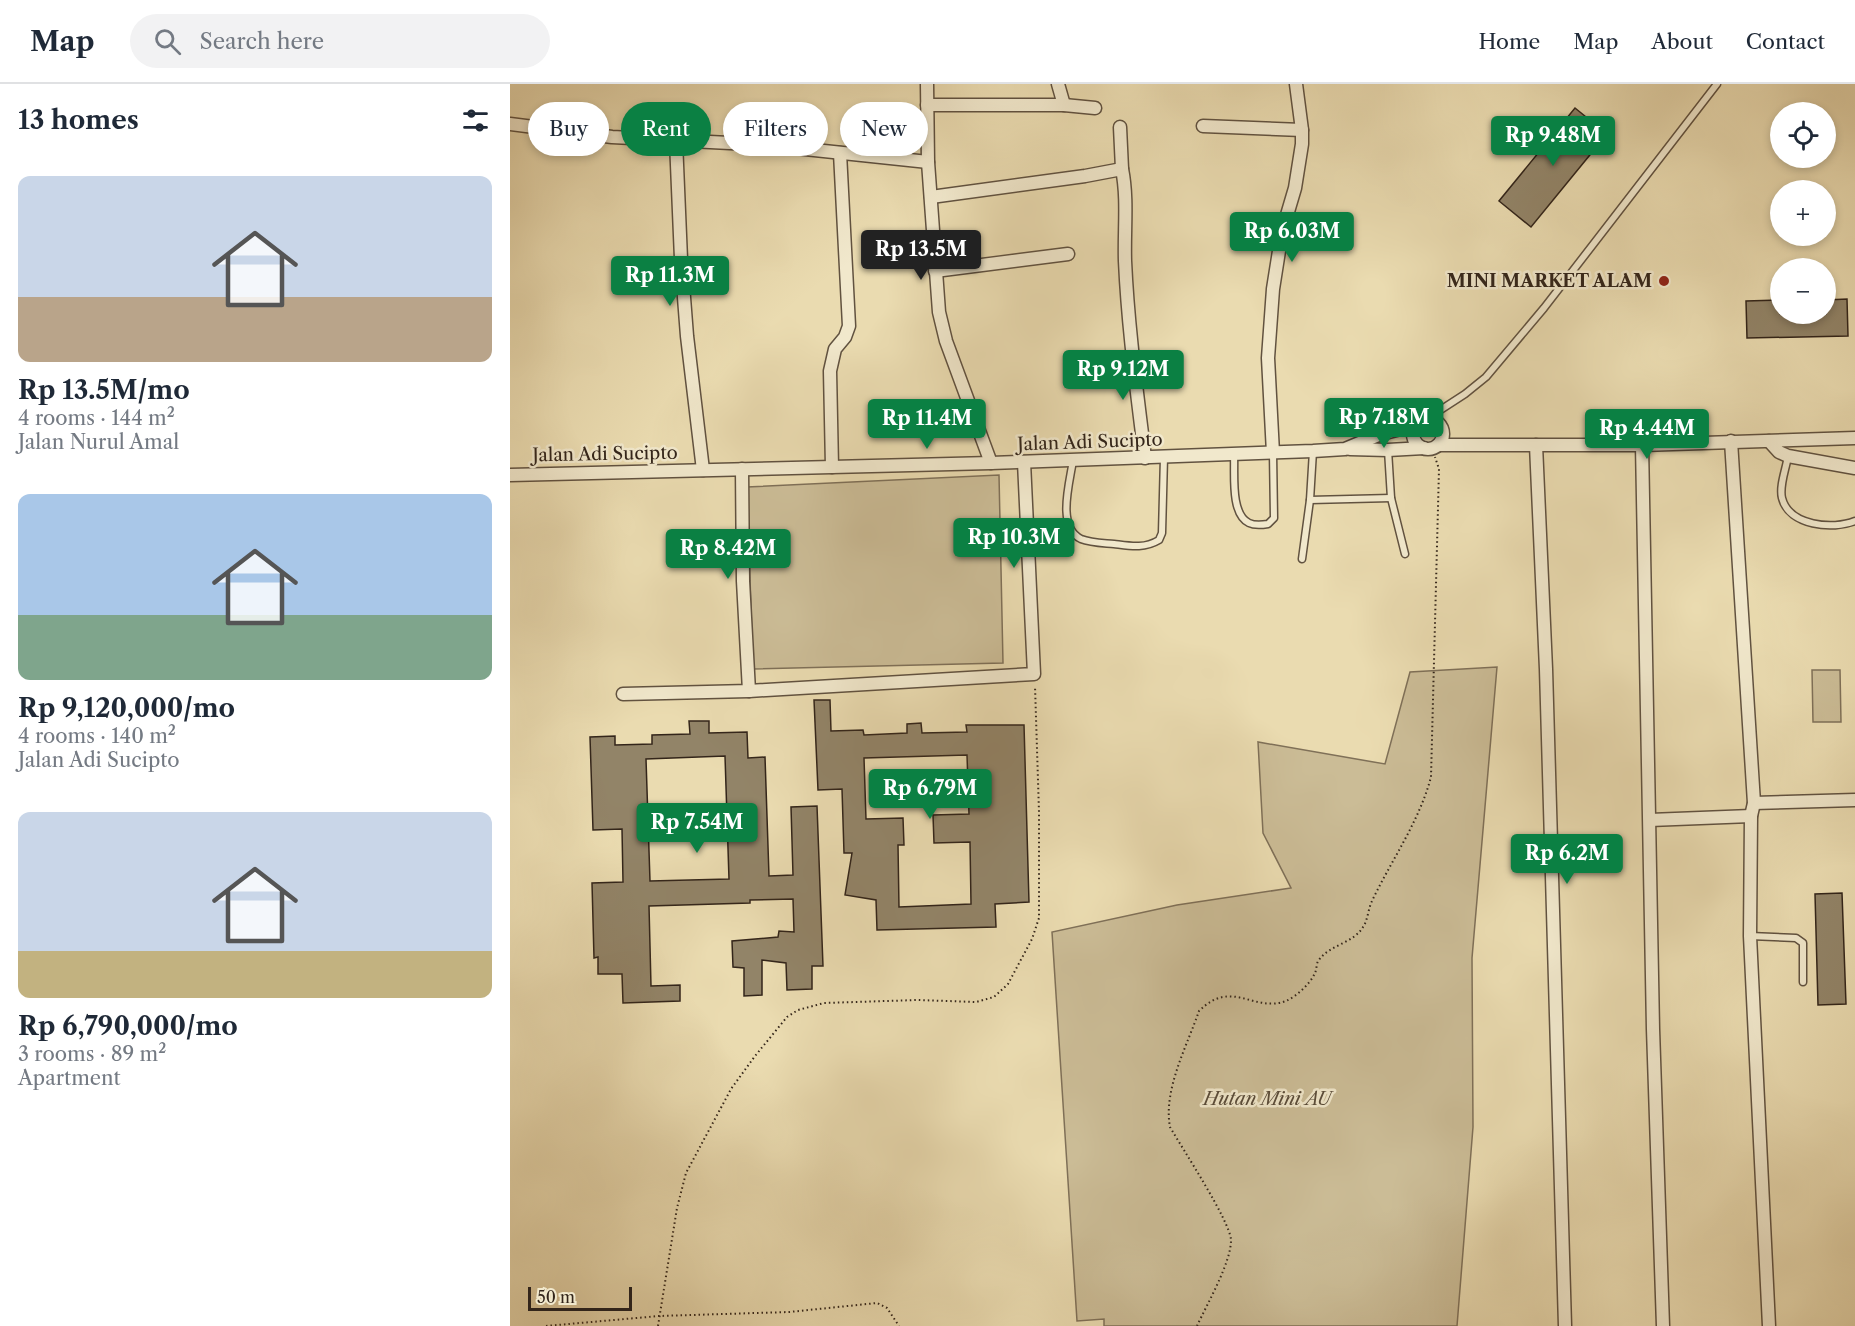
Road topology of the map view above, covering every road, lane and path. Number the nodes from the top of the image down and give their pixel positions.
1 (927, 84) edge
2 (1058, 84) edge
3 (1296, 84) edge
4 (1717, 84) edge
5 (927, 102) edge
6 (928, 105) edge
7 (1064, 105) junction
8 (1095, 108) dead end
9 (510, 124) edge
10 (1203, 126) dead end
11 (1120, 127) dead end
12 (1302, 130) junction
13 (621, 138) edge
14 (711, 143) edge
15 (840, 153) edge
16 (677, 156) edge
17 (840, 156) edge
18 (869, 156) edge
19 (928, 156) edge
20 (928, 162) junction
21 (1122, 169) junction
22 (931, 197) junction
23 (1068, 254) dead end
24 (935, 271) junction
25 (1428, 418) junction
26 (1416, 425) junction
27 (1855, 438) edge
28 (1731, 441) junction
29 (1769, 441) junction
30 (1536, 445) junction
31 (1642, 445) junction
32 (1431, 447) junction
33 (1345, 449) junction
34 (1388, 450) junction
35 (1312, 451) junction
36 (1273, 453) junction
37 (1234, 455) junction
38 (1788, 456) junction
39 (1164, 457) junction
40 (1145, 458) junction
41 (1073, 460) junction
42 (1024, 462) junction
43 (991, 463) junction
44 (832, 467) junction
45 (1855, 468) edge
46 (742, 469) junction
47 (703, 470) junction
48 (510, 475) edge
49 (1391, 498) junction
50 (1310, 500) junction
51 (1855, 521) edge
52 (1405, 554) dead end
53 (1302, 559) dead end
54 (1034, 674) junction
55 (749, 691) junction
56 (623, 694) dead end
57 (1855, 800) edge
58 (1754, 803) junction
59 (1751, 816) junction
60 (1650, 820) junction
61 (1750, 936) junction
62 (1803, 982) dead end
63 (659, 1317) junction
64 (546, 1326) edge
65 (658, 1326) edge
66 (899, 1326) edge
67 (1197, 1326) edge
68 (1564, 1326) edge
69 (1664, 1326) edge
70 (1769, 1326) edge

1 - 5 street
2 - 7 street
3 - 12 street
4 - 25 lane
6 - 7 street
7 - 8 street
9 - 13 street
10 - 12 street
11 - 21 street
12 - 36 street
14 - 15 street
16 - 47 street
17 - 44 street
18 - 20 street
19 - 20 street
20 - 22 street
21 - 22 street
21 - 40 street
22 - 24 street
23 - 24 street
24 - 43 street
25 - 26 street
25 - 32 street
26 - 32 street
26 - 33 street, Jalan Adi Sucipto
27 - 29 street
28 - 29 street
28 - 31 street
28 - 58 street
29 - 38 street
30 - 31 street
30 - 32 street
30 - 68 street
31 - 60 street
32 - 34 street
32 - 67 path
33 - 34 street
33 - 35 street, Jalan Adi Sucipto
34 - 49 lane
35 - 36 street, Jalan Adi Sucipto
35 - 50 lane
36 - 37 street, Jalan Adi Sucipto
36 - 37 lane
37 - 39 street, Jalan Adi Sucipto
38 - 45 street
38 - 51 lane
39 - 40 street, Jalan Adi Sucipto
39 - 41 lane
40 - 41 street, Jalan Adi Sucipto
41 - 42 street, Jalan Adi Sucipto
42 - 43 street, Jalan Adi Sucipto
42 - 54 street
43 - 44 street, Jalan Adi Sucipto
44 - 46 street, Jalan Adi Sucipto
46 - 47 street, Jalan Adi Sucipto
46 - 55 street
47 - 48 street, Jalan Adi Sucipto
49 - 50 lane
49 - 52 lane
50 - 53 lane
54 - 55 street
54 - 63 path
55 - 56 street
57 - 58 street
58 - 59 street
59 - 60 street
59 - 61 street
60 - 69 street
61 - 62 lane
61 - 70 street
63 - 64 path
63 - 65 path
63 - 66 path

